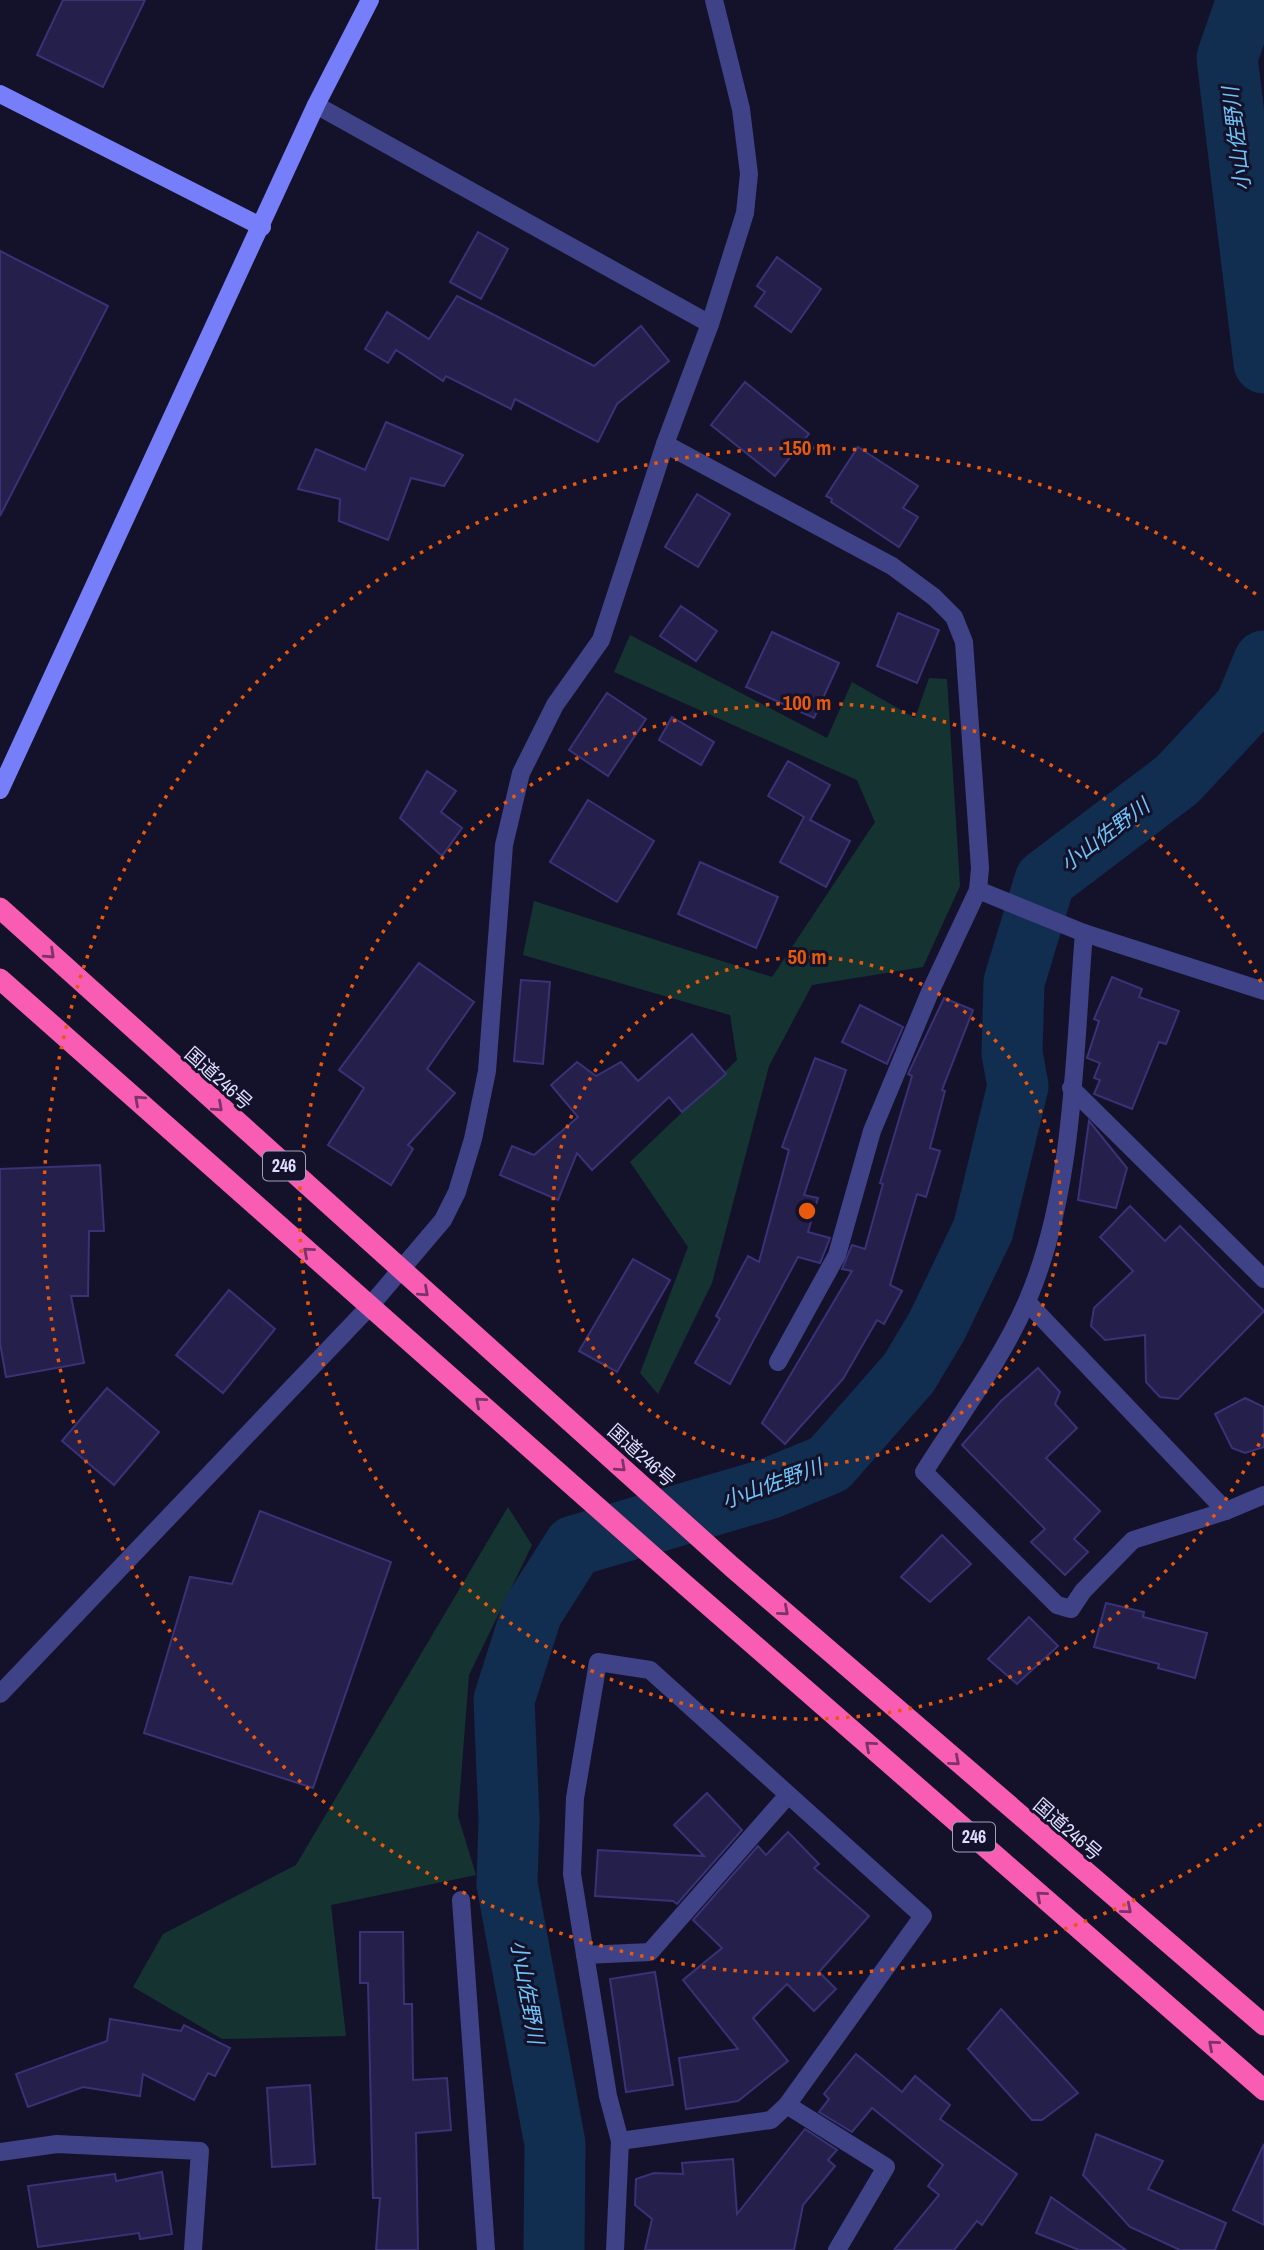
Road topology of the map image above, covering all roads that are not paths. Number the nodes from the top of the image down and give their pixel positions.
1 (370, 0) edge
2 (714, 0) edge
3 (0, 94) edge
4 (316, 105) junction
5 (262, 227) junction
6 (710, 324) junction
7 (665, 444) junction
8 (0, 790) edge
9 (985, 892) junction
10 (0, 908) edge
11 (1084, 933) junction
12 (0, 979) edge
13 (1264, 991) edge
14 (1072, 1088) junction
15 (401, 1272) junction
16 (1264, 1279) edge
17 (1027, 1302) junction
18 (370, 1306) junction
19 (778, 1362) dead end
20 (1264, 1495) edge
21 (1226, 1511) junction
22 (0, 1694) edge
23 (788, 1795) junction
24 (461, 1900) dead end
25 (585, 1955) junction
26 (1264, 2025) edge
27 (1264, 2090) edge
28 (787, 2105) junction
29 (620, 2141) junction
30 (0, 2152) edge
31 (193, 2250) edge
32 (486, 2250) edge
33 (615, 2250) edge
34 (837, 2250) edge

1 - 4 street
2 - 6 street
3 - 5 street
4 - 5 street
4 - 6 street
5 - 8 street
6 - 7 street
7 - 9 street
7 - 15 street
9 - 11 street
9 - 19 street
10 -> 15 highway, 国道246号 / 246
11 - 13 street
11 - 14 street
18 -> 12 highway, 246
14 - 16 street
14 - 17 street
15 - 18 street
15 -> 26 highway, 国道246号 / 246
17 - 21 street
17 - 21 street
18 - 22 street
27 -> 18 highway, 246
20 - 21 street
23 - 25 street
23 - 25 street
23 - 28 street
24 - 32 street
25 - 29 street
28 - 29 street
28 - 34 street
29 - 33 street
30 - 31 street

